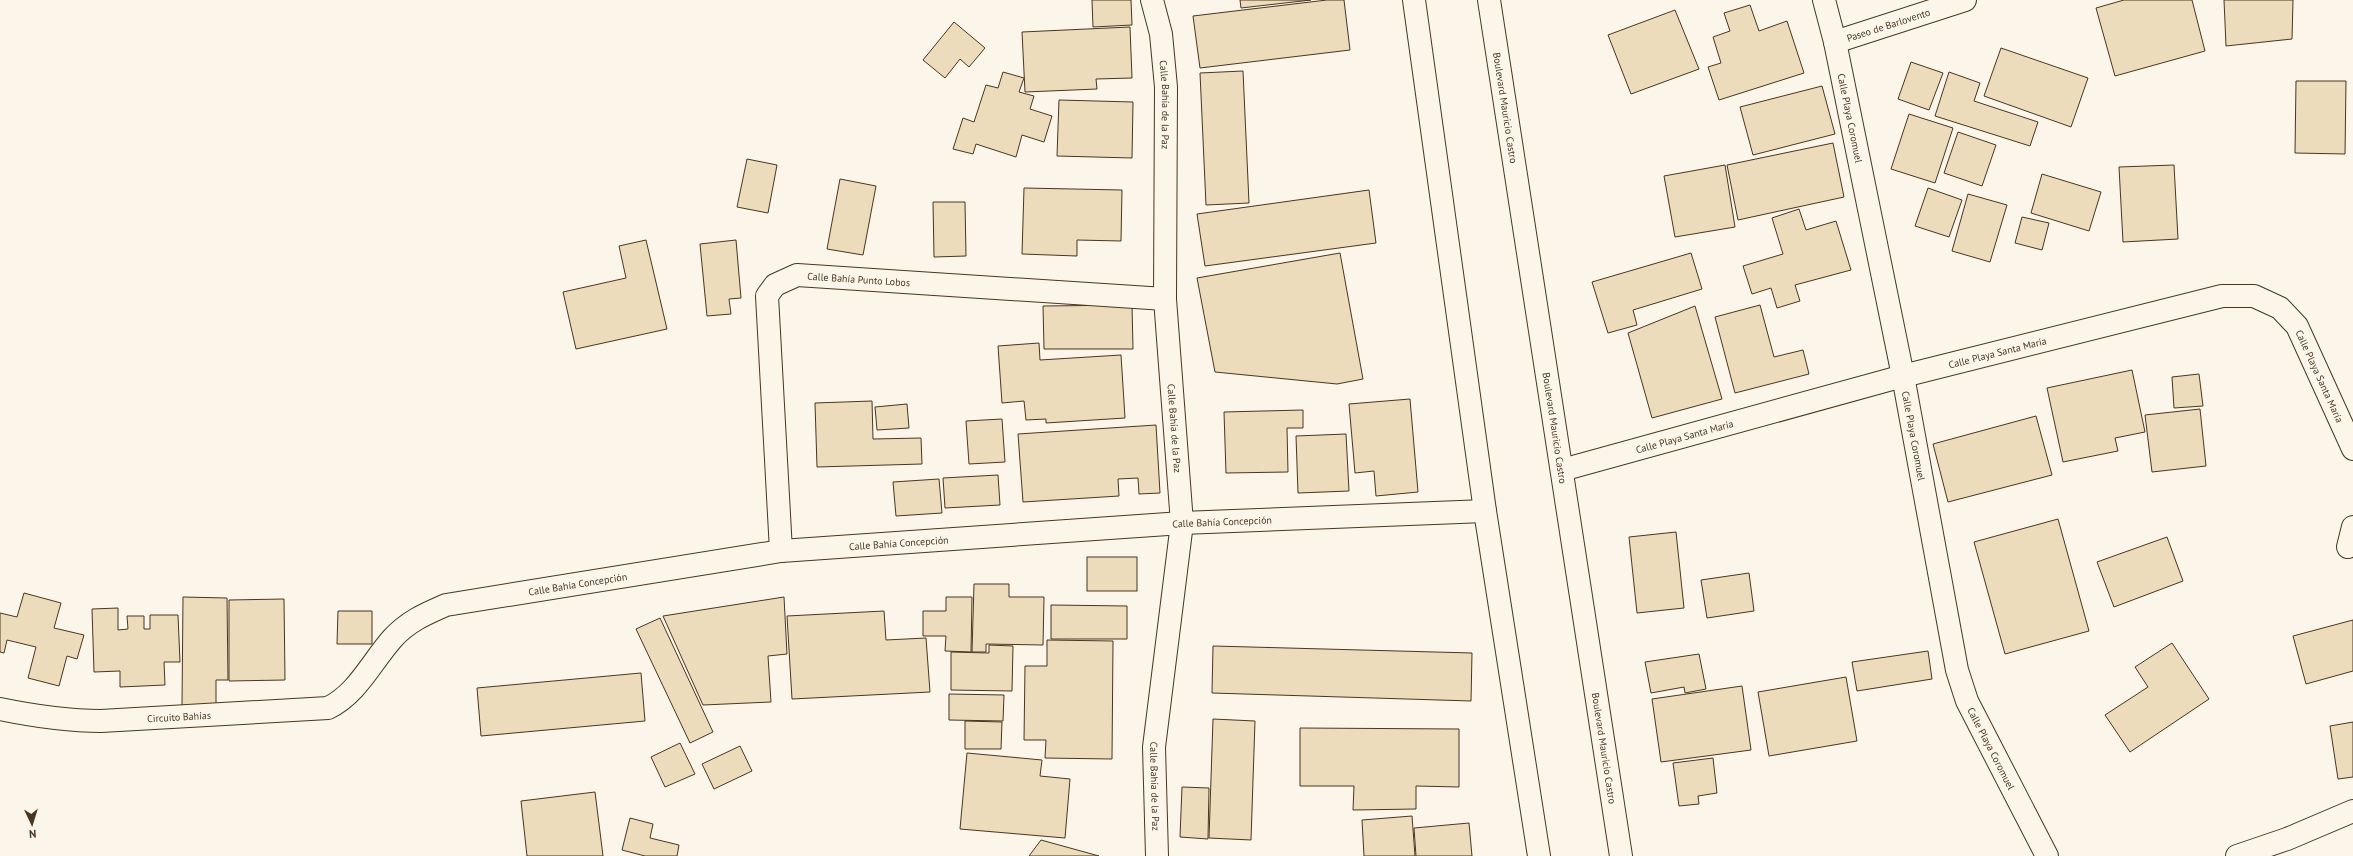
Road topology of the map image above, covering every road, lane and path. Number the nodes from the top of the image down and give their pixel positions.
1 (1152, 0) edge
2 (1414, 0) edge
3 (1489, 0) edge
4 (1824, 0) edge
5 (1966, 0) edge
6 (1835, 42) junction
7 (1165, 299) junction
8 (1903, 376) junction
9 (2353, 449) edge
10 (1562, 470) junction
11 (1485, 511) junction
12 (1182, 523) junction
13 (781, 551) junction
14 (353, 690) joint
15 (0, 709) edge
16 (2353, 811) edge
17 (1157, 856) edge
18 (1539, 856) edge
19 (1621, 856) edge
20 (2047, 856) edge
21 (2237, 856) edge

1 - 7 street, Calle Bahía de la Paz
2 - 11 street
3 - 10 street, Boulevard Mauricio Castro
4 - 6 street, Calle Playa Coromuel
5 - 6 street, Paseo de Barlovento
6 - 8 street, Calle Playa Coromuel
7 - 12 street, Calle Bahía de la Paz
7 - 13 street, Calle Bahía Punto Lobos
8 - 9 street, Calle Playa Santa María
8 - 10 street, Calle Playa Santa María
8 - 20 street, Calle Playa Coromuel
10 - 19 street, Boulevard Mauricio Castro
11 - 12 street, Calle Bahía Concepción
11 - 18 street
12 - 13 street, Calle Bahía Concepción
12 - 17 street, Calle Bahía de la Paz
13 - 14 street, Calle Bahía Concepción
14 - 15 street, Circuito Bahías
16 - 21 street

